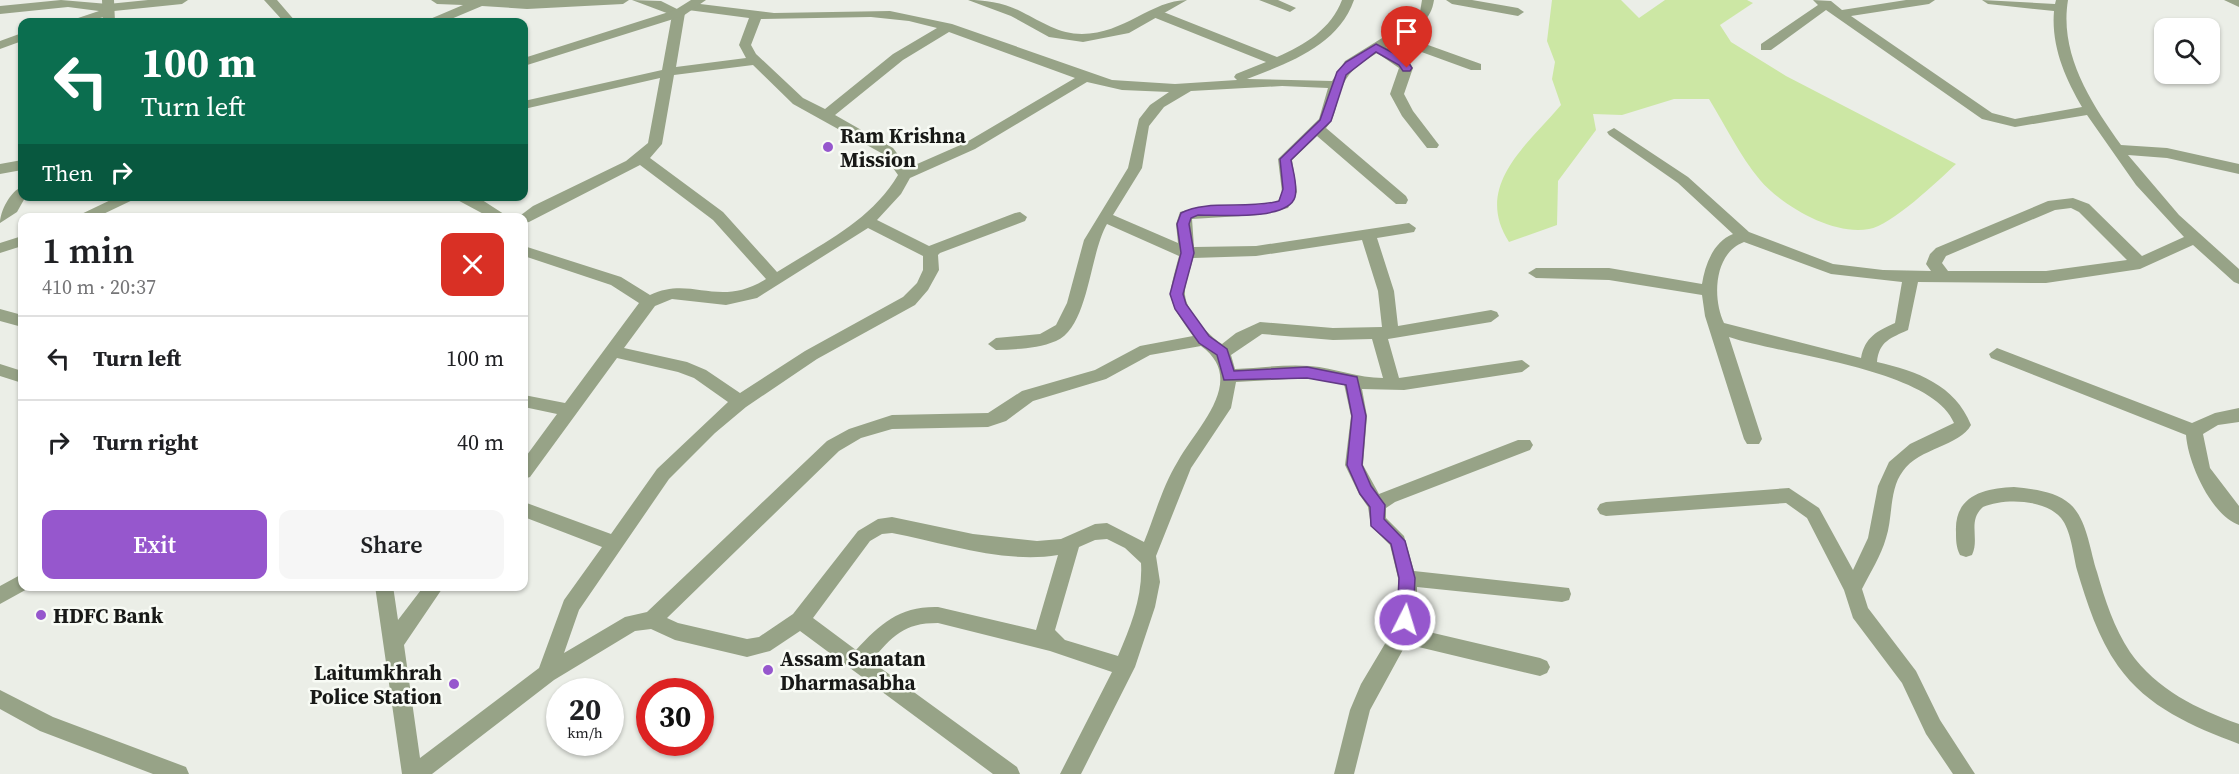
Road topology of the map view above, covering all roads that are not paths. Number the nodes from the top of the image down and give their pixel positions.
1 (182, 0) edge
2 (270, 0) edge
3 (437, 0) edge
4 (623, 0) edge
5 (638, 0) edge
6 (974, 0) edge
7 (1181, 0) edge
8 (1265, 0) edge
9 (1347, 0) edge
10 (1428, 0) edge
11 (1452, 0) edge
12 (1929, 0) edge
13 (1988, 0) edge
14 (2230, 0) edge
15 (137, 2) edge
16 (559, 2) edge
17 (1823, 2) edge
18 (480, 3) junction
19 (1885, 3) edge
20 (2239, 3) edge
21 (2061, 4) edge
22 (690, 7) edge
23 (1290, 8) dead end
24 (0, 10) edge
25 (109, 11) edge
26 (1518, 12) dead end
27 (1157, 14) junction
28 (1843, 14) junction
29 (755, 15) junction
30 (85, 18) edge
31 (286, 18) edge
32 (444, 18) edge
33 (948, 27) junction
34 (1392, 37) junction
35 (18, 39) edge
36 (0, 45) edge
37 (1376, 47) junction
38 (1766, 47) dead end
39 (528, 61) edge
40 (756, 62) junction
41 (1278, 62) junction
42 (1476, 66) dead end
43 (669, 72) junction
44 (1085, 78) junction
45 (1226, 83) junction
46 (1336, 85) junction
47 (1189, 86) junction
48 (528, 104) edge
49 (2091, 111) junction
50 (825, 117) junction
51 (1319, 130) junction
52 (1614, 132) dead end
53 (1432, 145) dead end
54 (2116, 149) junction
55 (642, 159) junction
56 (18, 166) edge
57 (0, 169) edge
58 (2239, 169) edge
59 (905, 175) junction
60 (18, 200) edge
61 (1401, 200) dead end
62 (122, 201) edge
63 (473, 201) edge
64 (92, 213) edge
65 (494, 213) edge
66 (528, 216) edge
67 (1020, 217) dead end
68 (0, 218) edge
69 (1106, 218) junction
70 (866, 221) junction
71 (1409, 228) dead end
72 (1368, 234) junction
73 (1744, 236) junction
74 (2196, 238) junction
75 (18, 242) edge
76 (0, 248) edge
77 (528, 252) edge
78 (930, 253) junction
79 (1187, 253) junction
80 (2140, 264) junction
81 (1536, 273) dead end
82 (1911, 276) junction
83 (1944, 276) junction
84 (2239, 278) edge
85 (775, 280) junction
86 (1711, 291) junction
87 (649, 302) junction
88 (0, 315) edge
89 (1491, 316) dead end
90 (18, 320) edge
91 (1718, 327) junction
92 (1385, 334) junction
93 (1204, 340) junction
94 (996, 344) dead end
95 (612, 351) junction
96 (1222, 353) junction
97 (1997, 354) dead end
98 (1869, 365) junction
99 (1521, 366) dead end
100 (0, 370) edge
101 (18, 376) edge
102 (1229, 376) junction
103 (1352, 381) junction
104 (1393, 384) junction
105 (528, 401) edge
106 (740, 402) junction
107 (568, 410) junction
108 (2239, 415) edge
109 (2194, 431) junction
110 (1753, 439) dead end
111 (1524, 445) dead end
112 (528, 466) edge
113 (1377, 505) junction
114 (1606, 509) dead end
115 (528, 511) edge
116 (2239, 517) edge
117 (614, 543) junction
118 (1071, 544) junction
119 (1966, 549) dead end
120 (1147, 556) junction
121 (1407, 578) junction
122 (18, 585) edge
123 (1853, 589) junction
124 (385, 591) edge
125 (431, 591) edge
126 (1562, 594) dead end
127 (0, 596) edge
128 (652, 620) junction
129 (800, 620) junction
130 (1401, 634) junction
131 (1053, 643) junction
132 (394, 657) junction
133 (857, 662) junction
134 (1125, 667) junction
135 (1540, 667) dead end
136 (547, 674) junction
137 (0, 699) edge
138 (2239, 734) edge
139 (179, 774) edge
140 (414, 774) edge
141 (1010, 774) edge
142 (1070, 774) edge
143 (1344, 774) edge
144 (1965, 774) edge

1 - 15 street
2 - 31 street
3 - 18 street
4 - 16 street
5 - 22 street
6 - 27 street
7 - 27 street
8 - 23 street
9 - 41 street
10 - 34 street
11 - 26 street
12 - 19 street
13 - 21 street
14 - 20 street
15 - 25 street
16 - 18 street
17 - 28 street
17 - 38 street
18 - 32 street
19 - 28 street
21 - 49 street
22 - 29 street
22 - 39 street
22 - 43 street
24 - 25 street
25 - 30 street
27 - 41 street
28 - 49 street
29 - 33 street
29 - 40 street
33 - 44 street
33 - 50 street
34 - 37 street
34 - 42 street
35 - 36 street
37 - 46 street
37 - 53 street
40 - 43 street
40 - 50 street
41 - 45 street
43 - 48 street
43 - 55 street
44 - 47 street
44 - 59 street
45 - 46 street
45 - 47 street
46 - 51 street
47 - 69 street
49 - 54 street
50 - 59 street
51 - 61 street
51 - 79 street
52 - 73 street
54 - 58 street
54 - 74 street
55 - 66 street
55 - 85 street
56 - 57 street
59 - 70 street
60 - 68 street
62 - 64 street
63 - 65 street
67 - 78 street
69 - 79 street
69 - 94 street
70 - 78 street
70 - 85 street
71 - 72 street
72 - 79 street
72 - 92 street
73 - 82 street
73 - 86 street
74 - 80 street
74 - 84 street
75 - 76 street
77 - 87 street
78 - 106 street
79 - 93 street
80 - 83 street
80 - 83 street
81 - 86 street
82 - 83 street
82 - 98 street
85 - 87 street
86 - 91 street
87 - 95 street
88 - 90 street
89 - 92 street
91 - 98 street
91 - 110 street
92 - 96 street
92 - 104 street
93 - 96 street
93 - 128 street
95 - 106 street
95 - 107 street
96 - 102 street
97 - 109 street
98 - 123 street
99 - 104 street
100 - 101 street
102 - 103 street
102 - 120 street
103 - 104 street
103 - 113 street
105 - 107 street
106 - 117 street
107 - 112 street
108 - 109 street
109 - 116 street
111 - 113 street
113 - 121 street
114 - 123 street
115 - 117 street
117 - 136 street
118 - 120 street
118 - 129 street
118 - 131 street
119 - 138 street
120 - 134 street
121 - 126 street
121 - 130 street
122 - 127 street
123 - 144 street
124 - 132 street
125 - 132 street
128 - 129 street
128 - 136 street
129 - 133 street
130 - 135 street
130 - 143 street
131 - 133 street
131 - 134 street
132 - 140 street
133 - 141 street
134 - 142 street
136 - 140 street
137 - 139 street

